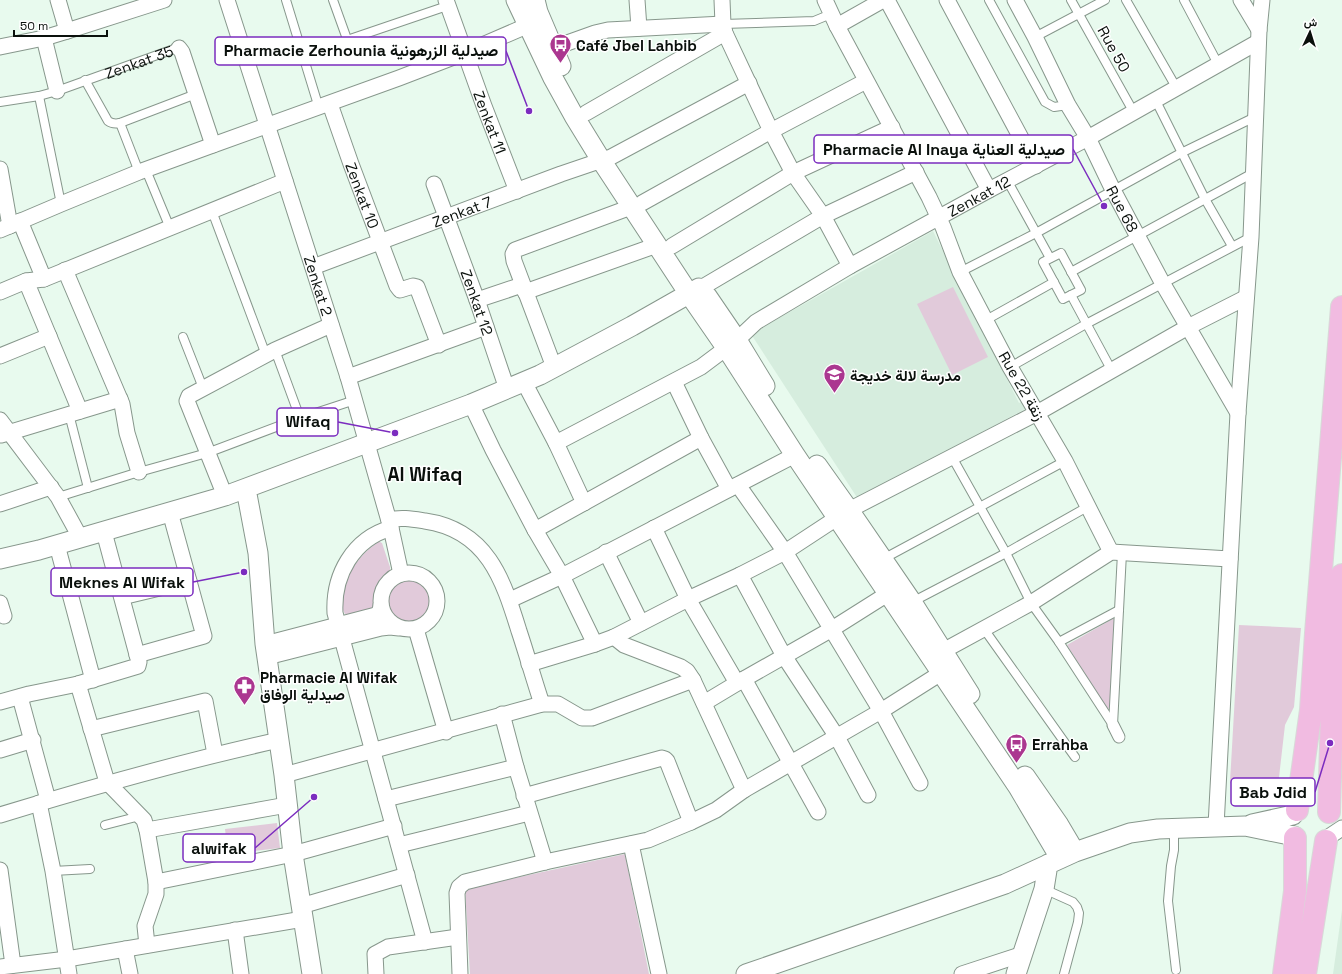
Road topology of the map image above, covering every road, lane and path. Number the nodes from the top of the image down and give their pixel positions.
1 (58, 0) edge
2 (164, 0) edge
3 (227, 0) edge
4 (286, 0) edge
5 (333, 0) edge
6 (516, 0) edge
7 (535, 0) edge
8 (637, 0) edge
9 (722, 0) edge
10 (824, 0) edge
11 (883, 0) edge
12 (887, 0) edge
13 (947, 0) edge
14 (989, 0) edge
15 (1015, 0) edge
16 (1071, 0) edge
17 (1106, 0) edge
18 (1126, 0) edge
19 (1184, 0) edge
20 (1241, 0) edge
21 (1262, 0) edge
22 (446, 3) edge
23 (1079, 14) junction
24 (834, 20) junction
25 (534, 23) junction
26 (639, 28) junction
27 (724, 29) junction
28 (67, 32) junction
29 (1259, 36) junction
30 (1035, 37) junction
31 (44, 38) junction
32 (346, 40) junction
33 (0, 47) edge
34 (179, 48) joint
35 (553, 48) junction
36 (464, 53) junction
37 (303, 54) junction
38 (1218, 64) junction
39 (85, 80) junction
40 (866, 80) junction
41 (749, 83) junction
42 (1176, 87) junction
43 (58, 90) junction
44 (196, 94) junction
45 (39, 96) junction
46 (1154, 99) junction
47 (0, 102) edge
48 (1068, 105) junction
49 (325, 106) junction
50 (1133, 111) junction
51 (586, 113) junction
52 (1255, 117) junction
53 (120, 123) junction
54 (268, 126) junction
55 (892, 127) junction
56 (771, 131) junction
57 (1088, 138) junction
58 (213, 145) junction
59 (1181, 153) junction
60 (606, 158) junction
61 (1036, 166) junction
62 (0, 169) edge
63 (143, 171) junction
64 (916, 172) junction
65 (793, 173) junction
66 (1253, 174) junction
67 (1007, 180) junction
68 (285, 181) junction
69 (434, 184) dead end
70 (989, 190) junction
71 (1113, 190) junction
72 (517, 191) junction
73 (1205, 199) junction
74 (61, 204) junction
75 (636, 205) junction
76 (212, 211) junction
77 (446, 216) junction
78 (822, 216) junction
79 (939, 217) junction
80 (10, 226) edge
81 (170, 228) junction
82 (1036, 233) junction
83 (1138, 236) junction
84 (1250, 237) junction
85 (381, 242) junction
86 (664, 246) junction
87 (1232, 246) junction
88 (1050, 258) junction
89 (850, 266) junction
90 (313, 267) junction
91 (65, 270) junction
92 (960, 272) junction
93 (1071, 272) junction
94 (44, 279) junction
95 (26, 281) junction
96 (1054, 282) junction
97 (1163, 284) junction
98 (524, 289) junction
99 (695, 291) junction
100 (0, 292) edge
101 (1071, 295) junction
102 (1245, 298) junction
103 (477, 300) junction
104 (1342, 307) edge
105 (986, 320) junction
106 (1086, 324) junction
107 (331, 325) junction
108 (486, 327) junction
109 (1188, 327) junction
110 (49, 336) junction
111 (183, 337) dead end
112 (732, 344) junction
113 (438, 345) junction
114 (270, 353) junction
115 (0, 356) edge
116 (554, 367) junction
117 (1010, 367) junction
118 (1112, 371) junction
119 (348, 377) junction
120 (524, 382) junction
121 (674, 382) junction
122 (204, 388) junction
123 (507, 389) junction
124 (120, 399) junction
125 (355, 400) junction
126 (472, 404) junction
127 (74, 412) junction
128 (1037, 413) junction
129 (1238, 413) junction
130 (300, 418) junction
131 (0, 420) edge
132 (5, 433) edge
133 (701, 438) junction
134 (367, 443) junction
135 (556, 443) junction
136 (207, 453) junction
137 (795, 455) junction
138 (952, 457) junction
139 (1066, 461) junction
140 (139, 472) junction
141 (733, 487) junction
142 (88, 488) junction
143 (246, 489) junction
144 (55, 492) junction
145 (225, 496) junction
146 (584, 503) junction
147 (0, 504) edge
148 (1089, 506) junction
149 (980, 508) junction
150 (170, 512) junction
151 (843, 514) junction
152 (390, 524) junction
153 (654, 528) junction
154 (535, 530) junction
155 (104, 532) junction
156 (81, 539) junction
157 (57, 545) junction
158 (606, 552) junction
159 (785, 552) junction
160 (1006, 552) junction
161 (1117, 553) junction
162 (0, 559) edge
163 (883, 559) junction
164 (1230, 559) junction
165 (401, 574) junction
166 (740, 574) junction
167 (1342, 575) edge
168 (562, 576) junction
169 (189, 580) junction
170 (889, 593) junction
171 (122, 597) junction
172 (688, 599) junction
173 (510, 600) junction
174 (912, 602) junction
175 (1031, 603) junction
176 (381, 606) junction
177 (1120, 610) junction
178 (641, 623) junction
179 (400, 628) junction
180 (416, 629) junction
181 (832, 629) junction
182 (984, 629) junction
183 (340, 631) junction
184 (614, 637) junction
185 (1059, 642) junction
186 (595, 644) junction
187 (266, 650) junction
188 (137, 655) junction
189 (784, 656) junction
190 (938, 661) junction
191 (529, 664) junction
192 (93, 680) junction
193 (693, 680) junction
194 (740, 681) junction
195 (78, 684) junction
196 (20, 697) junction
197 (0, 702) edge
198 (704, 703) junction
199 (542, 704) junction
200 (881, 712) junction
201 (502, 714) junction
202 (1113, 725) junction
203 (92, 729) junction
204 (446, 732) junction
205 (837, 737) junction
206 (1119, 737) dead end
207 (33, 740) junction
208 (279, 740) junction
209 (0, 750) edge
210 (373, 752) junction
211 (215, 754) junction
212 (1075, 757) dead end
213 (791, 763) junction
214 (516, 767) junction
215 (284, 775) junction
216 (107, 782) junction
217 (920, 783) dead end
218 (744, 790) junction
219 (868, 795) dead end
220 (524, 796) junction
221 (386, 799) junction
222 (44, 801) junction
223 (287, 806) junction
224 (818, 812) dead end
225 (529, 813) junction
226 (0, 815) edge
227 (140, 816) junction
228 (691, 822) junction
229 (105, 825) dead end
230 (1295, 825) junction
231 (1333, 825) edge
232 (394, 826) junction
233 (1216, 826) junction
234 (1174, 828) junction
235 (147, 830) junction
236 (631, 844) junction
237 (399, 845) junction
238 (293, 854) junction
239 (1061, 858) junction
240 (545, 862) junction
241 (90, 869) dead end
242 (0, 870) edge
243 (53, 871) junction
244 (407, 875) junction
245 (156, 882) junction
246 (1044, 889) junction
247 (302, 912) junction
248 (235, 930) junction
249 (458, 937) junction
250 (426, 942) junction
251 (147, 945) junction
252 (125, 949) junction
253 (1023, 954) junction
254 (67, 959) junction
255 (6, 966) edge
256 (1176, 970) dead end
257 (757, 972) edge
258 (69, 974) edge
259 (130, 974) edge
260 (241, 974) edge
261 (312, 974) edge
262 (376, 974) edge
263 (460, 974) edge
264 (659, 974) edge
265 (962, 974) edge
266 (1016, 974) edge
267 (1064, 974) edge
268 (1284, 974) edge
269 (1305, 974) edge

1 - 28 street
2 - 28 street
3 - 54 street, Zenkat 2
4 - 37 lane
5 - 32 lane
6 - 25 street
7 - 25 street
8 - 26 street
9 - 27 street
10 - 24 street, Rue 22 زنقة
11 - 24 street
12 - 70 street
13 - 61 street
14 - 48 lane
15 - 30 street, Rue 68
16 - 23 lane, Rue 50
17 - 23 lane
18 - 42 lane
19 - 38 lane
20 - 29 street
21 - 29 street
22 - 32 lane
22 - 36 street
23 - 30 lane
23 - 50 lane, Rue 50
24 - 27 lane
24 - 40 street, Rue 22 زنقة
25 - 35 street
25 - 36 street
25 - 60 street
26 - 27 street
26 - 35 street
27 - 41 street
27 - 51 street
28 - 31 street
29 - 38 street, Zenkat 12
29 - 52 street
30 - 48 street, Rue 68
31 - 33 street
31 - 43 street
32 - 37 lane
34 - 39 lane, Zenkat 35
34 - 44 street, Zenkat 35
35 - 51 street
36 - 49 street
36 - 72 street, Zenkat 11
37 - 49 lane
38 - 42 street, Zenkat 12
39 - 43 lane, Zenkat 35
39 - 53 lane
40 - 55 street, Rue 22 زنقة
40 - 56 street
41 - 56 street
41 - 60 street, Zenkat 7
42 - 46 street, Zenkat 12
43 - 45 lane, Zenkat 35
44 - 53 lane
44 - 58 street, Zenkat 35
45 - 47 lane, Zenkat 35
45 - 74 lane
46 - 50 street, Zenkat 12
46 - 59 lane
48 - 57 street, Rue 68
49 - 54 street
49 - 85 street, Zenkat 10
50 - 57 street, Zenkat 12
51 - 60 street
52 - 59 lane
52 - 66 street
53 - 63 lane
54 - 58 street
54 - 68 street, Zenkat 2
55 - 64 street, Rue 22 زنقة
55 - 65 street
56 - 65 street
56 - 75 street
57 - 61 street, Zenkat 12
57 - 71 street, Rue 68
58 - 63 street
59 - 71 lane
59 - 73 lane
60 - 72 street, Zenkat 7
60 - 75 street
61 - 67 street, Zenkat 12
62 - 80 street
63 - 74 street
63 - 81 lane
64 - 78 street
64 - 79 street, Rue 22 زنقة
65 - 78 street
65 - 86 street
66 - 73 lane
66 - 84 street
67 - 70 street, Zenkat 12
67 - 82 lane
68 - 76 street
68 - 90 street, Zenkat 2
69 - 77 street, Zenkat 12
70 - 79 street, Zenkat 12
71 - 82 lane
71 - 83 street, Rue 68
72 - 77 street, Zenkat 7
73 - 83 lane
73 - 87 lane
74 - 80 street
75 - 86 street
75 - 98 street
76 - 81 street
76 - 114 lane
77 - 85 street, Zenkat 7
77 - 103 street, Zenkat 12
78 - 89 street
78 - 99 street
79 - 89 street, Zenkat 12
79 - 92 street, Rue 22 زنقة
80 - 94 street
81 - 91 street
82 - 88 lane
82 - 92 lane
83 - 93 lane
83 - 97 street, Rue 68
84 - 87 lane
84 - 102 street
85 - 90 street, Zenkat 7
85 - 113 street, Zenkat 10
86 - 98 street
86 - 99 street
87 - 97 lane
88 - 93 lane
88 - 96 lane
89 - 112 street, Zenkat 12
90 - 107 street, Zenkat 2
91 - 94 street
91 - 124 street
92 - 105 street, Rue 22 زنقة
93 - 101 lane
94 - 95 street
95 - 100 street
95 - 110 street
96 - 101 lane
96 - 105 lane
97 - 106 lane
97 - 109 street, Rue 68
98 - 103 street
98 - 116 street
99 - 112 street
99 - 116 street
101 - 106 lane
102 - 109 street
102 - 129 street
103 - 108 street, Zenkat 12
104 - 230 main road
105 - 117 street, Rue 22 زنقة
106 - 117 lane
106 - 118 lane
107 - 114 street
107 - 119 street, Zenkat 2
108 - 113 street
108 - 123 street, Zenkat 12
109 - 118 street
109 - 129 street, Rue 68
110 - 115 street
110 - 127 street
111 - 122 lane
112 - 121 street, Zenkat 12
112 - 137 street
112 - 151 street
113 - 119 street
114 - 122 street
114 - 130 lane
116 - 120 street
117 - 128 street, Rue 22 زنقة
118 - 128 street
119 - 125 street, Zenkat 2
120 - 123 street
120 - 135 street
121 - 133 street
121 - 135 street, Zenkat 12
122 - 136 street
123 - 126 street
124 - 127 street
124 - 140 street
125 - 130 lane
125 - 134 street, Zenkat 2
126 - 134 street
126 - 154 street
127 - 132 street
127 - 142 lane
128 - 138 street
128 - 139 street, Rue 22 زنقة
129 - 164 street
130 - 136 lane
131 - 132 street
132 - 144 street
133 - 141 street
133 - 146 street
134 - 143 street
134 - 152 street, Zenkat 2
135 - 146 street
136 - 140 lane
136 - 145 street
137 - 141 street
137 - 151 street
138 - 149 lane
138 - 151 street
139 - 148 street, Rue 22 زنقة
139 - 149 lane
140 - 142 lane
141 - 153 street
141 - 159 street
142 - 144 lane
143 - 145 street
143 - 187 street
144 - 147 street
144 - 156 street
145 - 150 street
146 - 154 street
148 - 160 lane
148 - 161 street, Rue 22 زنقة
149 - 160 lane
149 - 163 lane
150 - 155 street
150 - 169 street
151 - 159 street
151 - 163 street
151 - 170 street
152 - 165 street, Zenkat 2
152 - 173 street
152 - 183 street
153 - 158 street
153 - 172 street
154 - 168 street
155 - 156 street
155 - 171 street
156 - 157 street
157 - 162 street
157 - 192 street
158 - 168 street
158 - 178 street
159 - 166 street
159 - 181 street
160 - 174 lane
160 - 175 lane
161 - 164 street
161 - 175 street
161 - 177 lane
163 - 174 street
164 - 233 street
165 - 176 street
165 - 180 street
166 - 172 street
166 - 189 street
167 - 231 main road
168 - 173 street
168 - 186 street
169 - 171 street
169 - 188 street
170 - 181 street
170 - 190 street
171 - 188 street
172 - 178 street
172 - 194 street
173 - 191 street
174 - 190 street
175 - 182 street
175 - 185 lane
176 - 179 street
176 - 183 street
177 - 185 lane
177 - 202 lane
178 - 184 street
179 - 180 street
179 - 183 street
180 - 204 street
181 - 189 street
181 - 200 street
182 - 190 street
182 - 212 lane
183 - 187 street
183 - 210 street
184 - 186 street
184 - 193 street
185 - 202 lane
186 - 191 street
187 - 208 street
188 - 192 street
189 - 194 street
189 - 205 street
190 - 200 street
190 - 239 street
191 - 199 street
192 - 195 street
193 - 198 street
193 - 199 street
194 - 198 street
194 - 213 street
195 - 196 street
195 - 203 street
196 - 197 street
196 - 207 street
198 - 218 street
199 - 201 street
200 - 205 street
200 - 217 street
201 - 204 street
201 - 214 street
202 - 206 street
203 - 211 street
203 - 216 street
204 - 210 street
205 - 213 street
205 - 219 street
207 - 209 street
207 - 222 street
208 - 211 street
208 - 215 street
210 - 215 street
210 - 221 street
211 - 216 street
213 - 218 street
213 - 224 street
214 - 220 street
214 - 221 street
215 - 223 street
216 - 222 street
216 - 227 street
218 - 228 street
220 - 225 street
220 - 228 street
221 - 232 street
222 - 226 street
222 - 243 street
223 - 235 street
223 - 238 street
225 - 237 street
225 - 240 street
227 - 229 lane
227 - 235 street
228 - 236 street
230 - 231 main road
230 - 231 main road
230 - 233 street
230 - 268 main road
231 - 269 main road
232 - 237 street
232 - 238 street
233 - 234 street
234 - 239 street
234 - 256 lane
235 - 245 street
236 - 240 street
236 - 264 street
237 - 244 street
238 - 245 street
238 - 247 street
239 - 246 street
239 - 257 street
240 - 249 street
241 - 243 lane
242 - 255 street
243 - 254 street
244 - 247 street
244 - 250 street
245 - 251 street
246 - 253 street
246 - 267 lane
247 - 248 street
247 - 261 street
248 - 251 street
248 - 260 street
249 - 250 street
249 - 263 street
250 - 262 street
251 - 252 street
252 - 254 street
252 - 259 street
253 - 265 street
253 - 266 street
254 - 255 street
254 - 258 street

